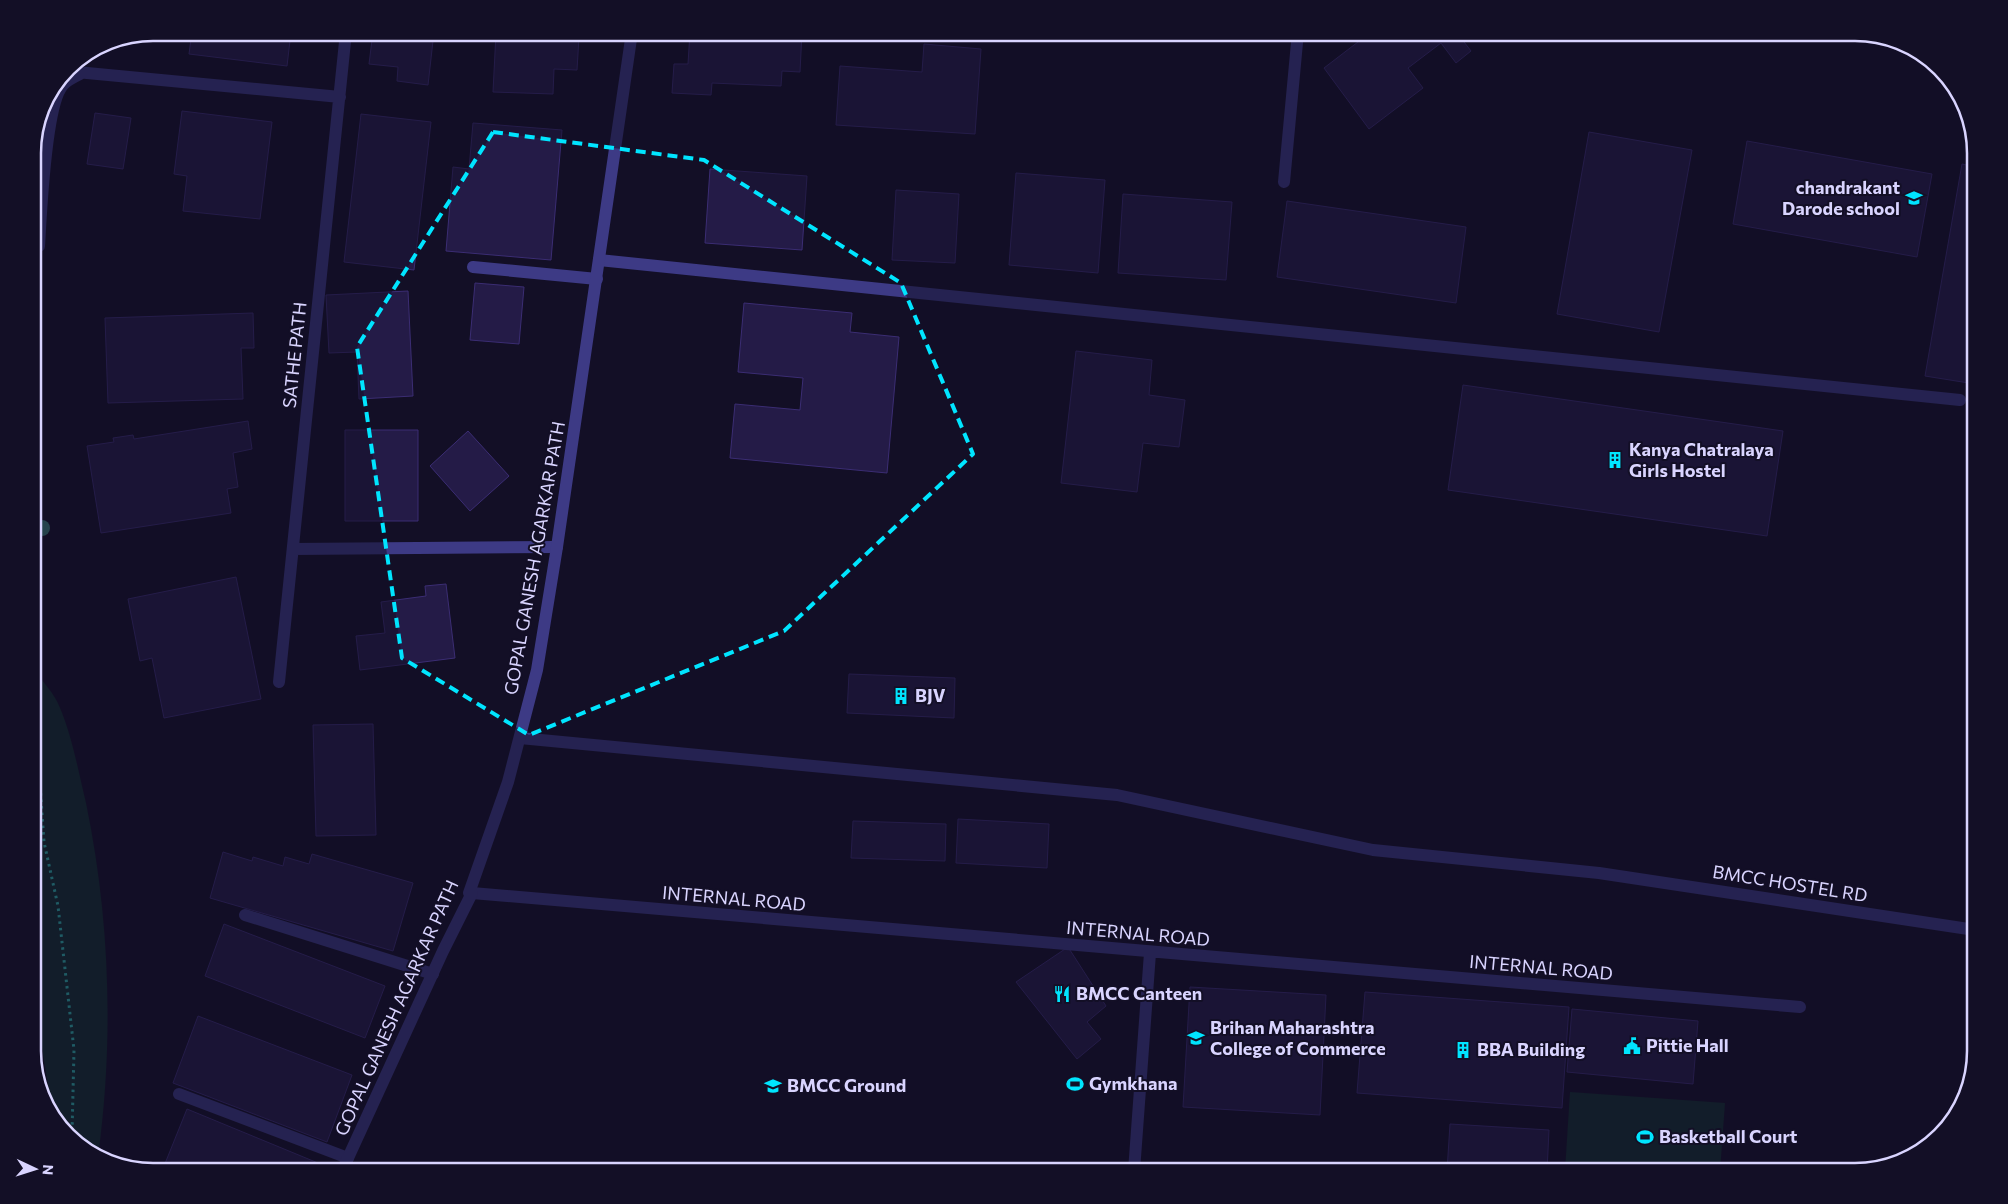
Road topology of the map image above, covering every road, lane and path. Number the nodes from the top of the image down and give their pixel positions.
1 (345, 41) edge
2 (631, 41) edge
3 (1297, 41) edge
4 (76, 72) edge
5 (82, 73) junction
6 (65, 84) edge
7 (340, 98) junction
8 (53, 104) edge
9 (1284, 182) dead end
10 (41, 217) edge
11 (599, 260) junction
12 (473, 267) dead end
13 (596, 279) junction
14 (1960, 400) dead end
15 (558, 548) junction
16 (293, 549) junction
17 (279, 682) dead end
18 (520, 738) junction
19 (41, 798) edge
20 (472, 893) junction
21 (245, 915) dead end
22 (1967, 929) edge
23 (1150, 953) junction
24 (433, 974) junction
25 (1800, 1007) dead end
26 (179, 1094) dead end
27 (72, 1128) edge
28 (348, 1158) junction
29 (346, 1163) edge
30 (1135, 1163) edge

1 - 7 street, SATHE PATH
2 - 11 street, GOPAL GANESH AGARKAR PATH
3 - 9 street
4 - 5 street
5 - 6 street
5 - 7 street
7 - 16 street, SATHE PATH
8 - 10 street
11 - 13 street, GOPAL GANESH AGARKAR PATH
11 - 14 street
12 - 13 street
13 - 15 street, GOPAL GANESH AGARKAR PATH
15 - 16 street
15 - 18 street, GOPAL GANESH AGARKAR PATH
16 - 17 street, SATHE PATH
18 - 20 street, GOPAL GANESH AGARKAR PATH
18 - 22 street, BMCC HOSTEL RD
19 - 27 path
20 - 23 street, INTERNAL ROAD
20 - 24 street, GOPAL GANESH AGARKAR PATH
21 - 24 street
23 - 25 street, INTERNAL ROAD
23 - 30 street
24 - 28 street, GOPAL GANESH AGARKAR PATH
26 - 28 street
28 - 29 street, GOPAL GANESH AGARKAR PATH

